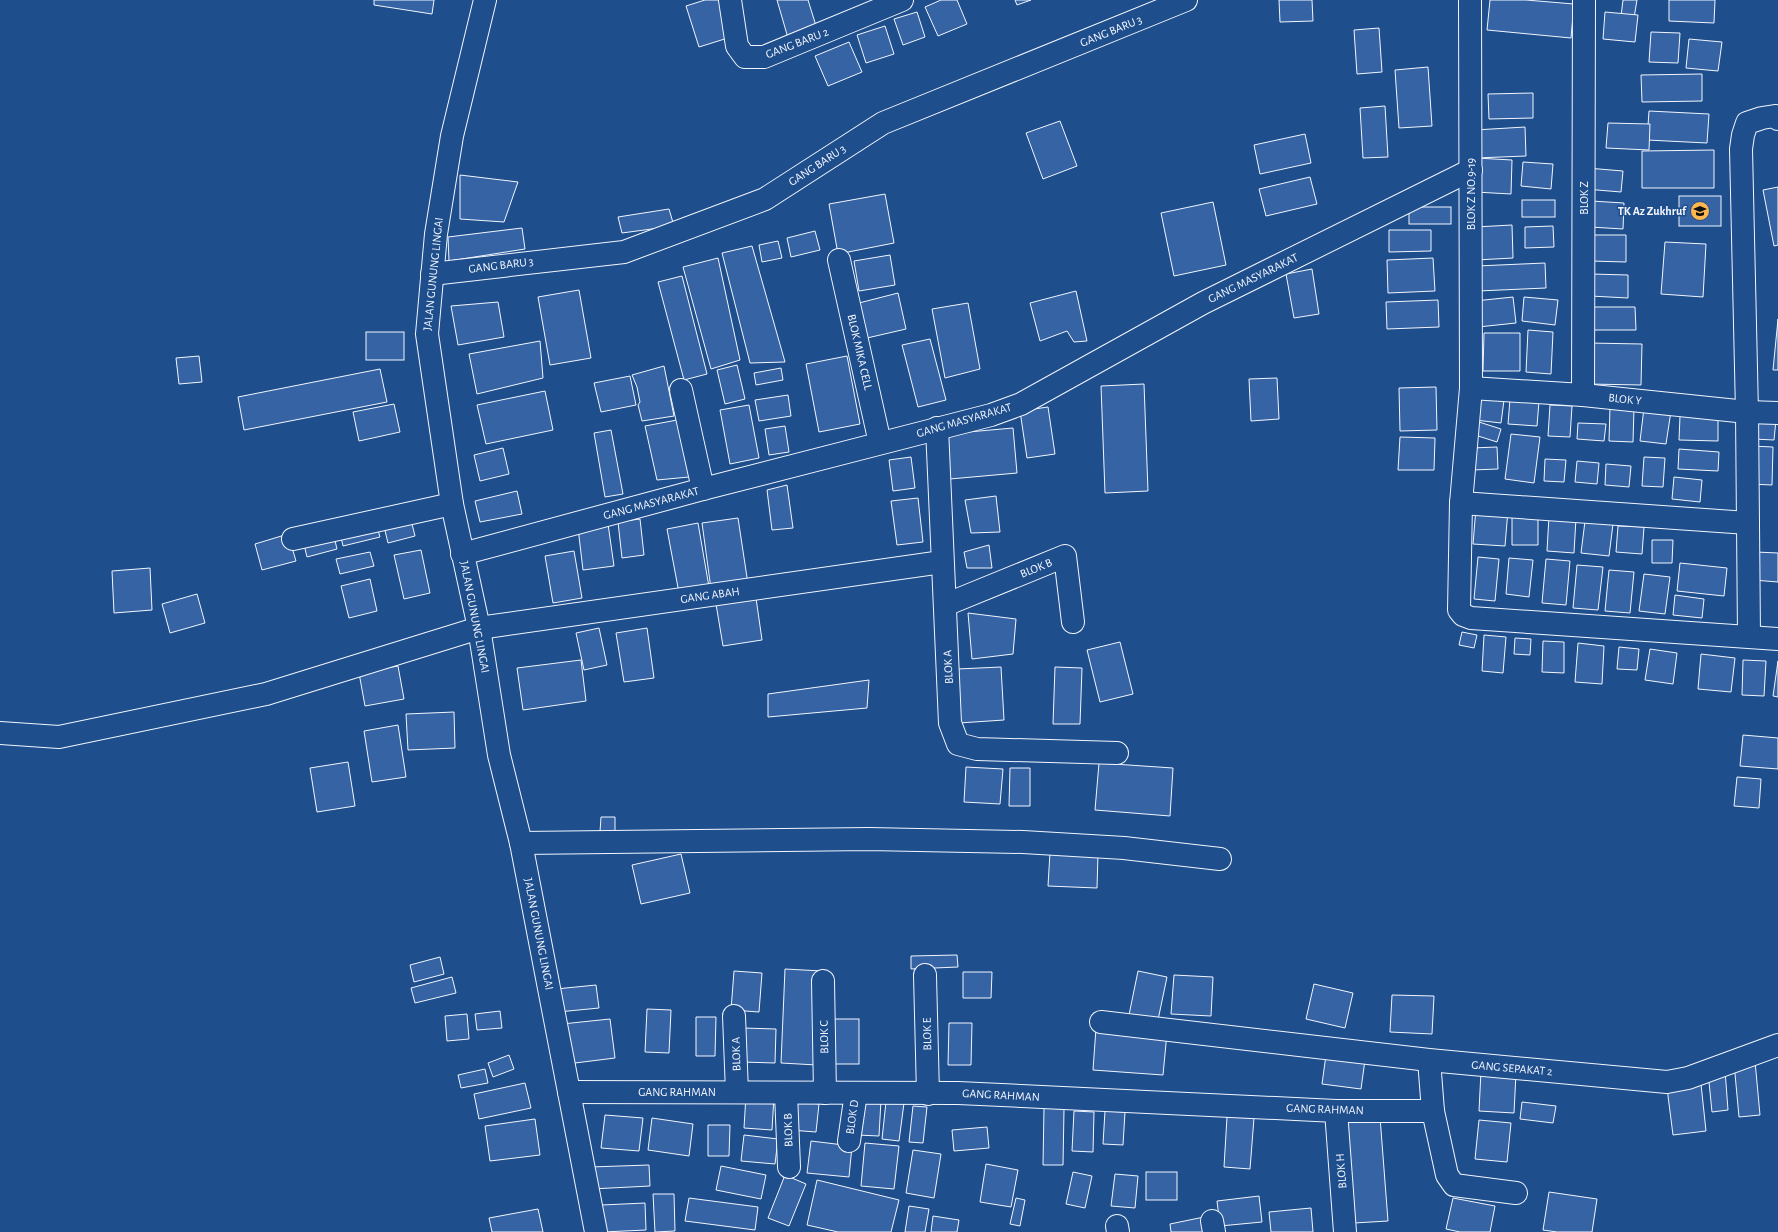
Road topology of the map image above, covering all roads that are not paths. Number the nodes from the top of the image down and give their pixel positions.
1 (485, 0) edge
2 (730, 0) edge
3 (902, 0) edge
4 (1186, 0) edge
5 (1470, 0) edge
6 (1584, 0) edge
7 (1778, 119) edge
8 (1471, 170) junction
9 (839, 260) dead end
10 (432, 274) junction
11 (1471, 388) junction
12 (681, 390) dead end
13 (1584, 395) junction
14 (1747, 412) junction
15 (1778, 413) edge
16 (937, 428) junction
17 (880, 443) junction
18 (703, 489) junction
19 (1461, 503) junction
20 (452, 504) junction
21 (1748, 523) junction
22 (293, 539) dead end
23 (462, 554) junction
24 (942, 562) junction
25 (945, 605) junction
26 (1073, 622) dead end
27 (478, 628) junction
28 (1749, 636) junction
29 (1778, 639) edge
30 (0, 733) edge
31 (1117, 753) dead end
32 (521, 843) junction
33 (1220, 859) dead end
34 (925, 975) dead end
35 (823, 981) dead end
36 (734, 1016) dead end
37 (1101, 1022) dead end
38 (1778, 1045) edge
39 (1429, 1060) junction
40 (569, 1092) junction
41 (737, 1092) junction
42 (786, 1093) junction
43 (825, 1093) junction
44 (856, 1093) junction
45 (928, 1094) junction
46 (1336, 1110) junction
47 (1433, 1110) junction
48 (849, 1141) dead end
49 (789, 1167) dead end
50 (1516, 1193) dead end
51 (596, 1232) edge
52 (1346, 1232) edge

1 - 10 street, JALAN GUNUNG LINGAI
2 - 3 street, GANG BARU 2
4 - 10 street, GANG BARU 3
5 - 8 street, BLOK Z NO.9-19
6 - 13 street, BLOK Z
7 - 14 street
8 - 11 street, BLOK Z NO.9-19
8 - 16 street, GANG MASYARAKAT
9 - 17 street, BLOK MIKA CELL
10 - 20 street, JALAN GUNUNG LINGAI
11 - 13 street, BLOK Y
11 - 19 street, BLOK Z NO.9-19
12 - 18 street
13 - 14 street, BLOK Y
14 - 15 street, BLOK Y
14 - 21 street
16 - 17 street, GANG MASYARAKAT
16 - 24 street, BLOK A
17 - 18 street, GANG MASYARAKAT
18 - 23 street, GANG MASYARAKAT
19 - 21 street
19 - 28 street, BLOK Z NO.9-19
20 - 22 street
20 - 23 street, JALAN GUNUNG LINGAI
21 - 28 street
23 - 27 street, JALAN GUNUNG LINGAI
24 - 25 street, BLOK A
24 - 27 street, GANG ABAH
25 - 26 street, BLOK B
25 - 31 street, BLOK A
27 - 30 street, GANG ABAH
27 - 32 street, JALAN GUNUNG LINGAI
28 - 29 street, BLOK Z NO.9-19
32 - 33 street
32 - 40 street, JALAN GUNUNG LINGAI
34 - 45 street, BLOK E
35 - 43 street, BLOK C
36 - 41 street, BLOK A
37 - 39 street, GANG SEPAKAT 2
38 - 39 street, GANG SEPAKAT 2
39 - 47 street
40 - 41 street, GANG RAHMAN
40 - 51 street, JALAN GUNUNG LINGAI
41 - 42 street, GANG RAHMAN
42 - 43 street, GANG RAHMAN
42 - 49 street, BLOK B
43 - 44 street, GANG RAHMAN
44 - 45 street, GANG RAHMAN
44 - 48 street, BLOK D
45 - 46 street, GANG RAHMAN
46 - 47 street, GANG RAHMAN
46 - 52 street, BLOK H
47 - 50 street

